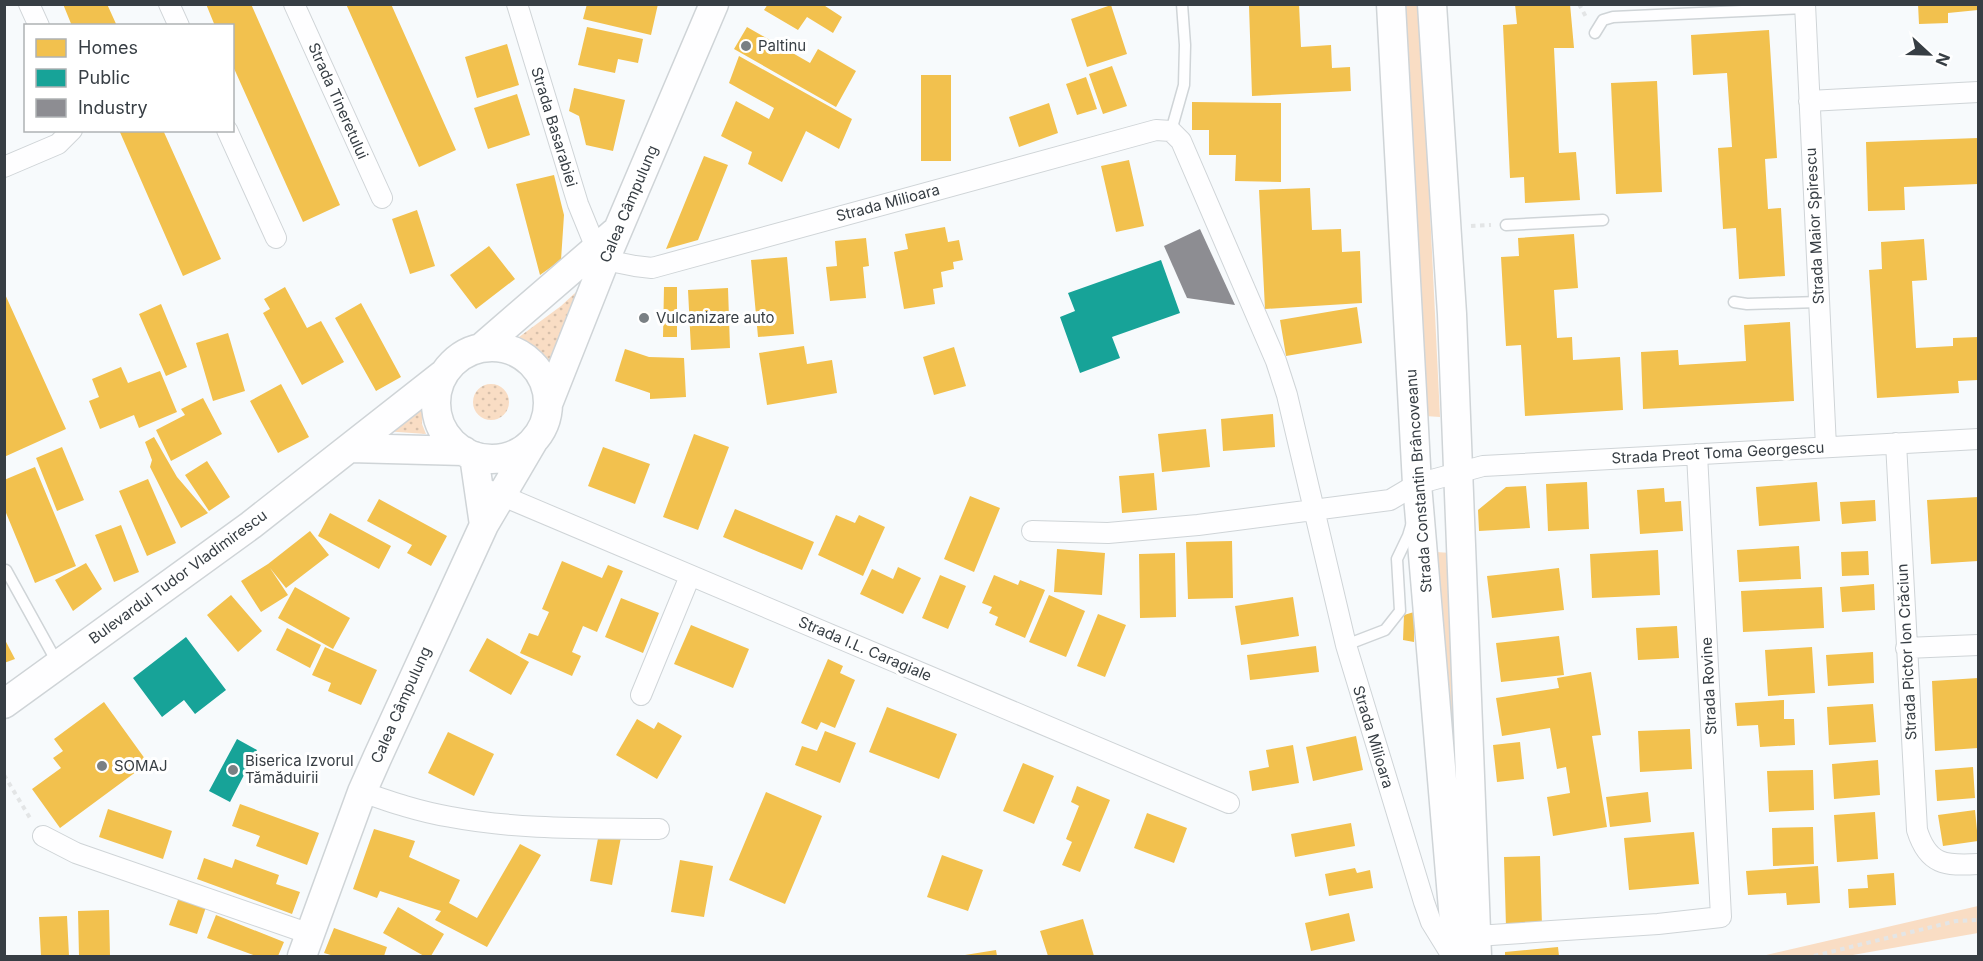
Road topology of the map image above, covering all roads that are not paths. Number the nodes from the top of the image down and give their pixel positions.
1 (29, 4) edge
2 (169, 4) edge
3 (294, 4) edge
4 (517, 4) edge
5 (714, 4) edge
6 (1182, 4) edge
7 (1391, 4) edge
8 (1432, 4) edge
9 (1805, 6) edge
10 (38, 24) edge
11 (178, 24) edge
12 (1595, 33) dead end
13 (1978, 92) edge
14 (1809, 101) junction
15 (1171, 131) junction
16 (70, 132) edge
17 (228, 132) edge
18 (4, 167) edge
19 (382, 198) dead end
20 (1603, 220) dead end
21 (1506, 225) dead end
22 (276, 238) dead end
23 (601, 254) junction
24 (1734, 302) dead end
25 (1819, 302) junction
26 (482, 347) junction
27 (442, 375) junction
28 (548, 404) junction
29 (1978, 439) edge
30 (534, 440) junction
31 (1896, 443) junction
32 (1826, 447) junction
33 (350, 448) junction
34 (469, 454) junction
35 (1696, 454) junction
36 (1458, 474) junction
37 (1418, 487) junction
38 (490, 491) junction
39 (1313, 510) junction
40 (1032, 531) dead end
41 (6, 570) edge
42 (690, 576) junction
43 (1346, 645) junction
44 (1978, 645) edge
45 (1906, 648) junction
46 (59, 665) junction
47 (641, 695) dead end
48 (4, 705) edge
49 (362, 792) junction
50 (1229, 803) dead end
51 (659, 829) dead end
52 (43, 836) road end
53 (1978, 864) edge
54 (306, 945) edge
55 (1477, 946) edge
56 (1454, 957) edge

1 - 10 street
2 - 11 street
3 - 19 street, Strada Tineretului
4 - 23 street, Strada Basarabiei
5 - 23 main road, Calea Câmpulung
6 - 15 lane
7 - 37 main road, Strada Constantin Brâncoveanu
8 - 36 main road
9 - 12 lane
9 - 14 street, Strada Maior Spirescu
13 - 14 street
14 - 25 street, Strada Maior Spirescu
15 - 23 street, Strada Milioara
15 - 39 street, Strada Milioara
16 - 18 street
17 - 22 street
20 - 21 lane
23 - 26 main road
23 - 28 main road, Calea Câmpulung
24 - 25 lane
25 - 32 street, Strada Maior Spirescu
26 - 27 main road
26 - 28 main road
27 - 33 main road, Bulevardul Tudor Vladimirescu
27 - 34 main road
28 - 30 main road
29 - 31 street, Strada Preot Toma Georgescu
30 - 34 main road
30 - 38 main road, Calea Câmpulung
31 - 32 street, Strada Preot Toma Georgescu
31 - 45 street, Strada Pictor Ion Crăciun
32 - 35 street, Strada Preot Toma Georgescu
33 - 34 main road
33 - 46 main road, Bulevardul Tudor Vladimirescu
34 - 38 main road
35 - 36 street, Strada Preot Toma Georgescu
35 - 55 street, Strada Rovine
36 - 37 street
36 - 55 main road
37 - 39 street
37 - 43 lane
37 - 56 main road, Strada Constantin Brâncoveanu
38 - 42 street, Strada I.L. Caragiale
38 - 49 main road, Calea Câmpulung
39 - 40 street
39 - 43 street, Strada Milioara
41 - 46 lane
42 - 47 street
42 - 50 street, Strada I.L. Caragiale
43 - 56 street, Strada Milioara
44 - 45 street
45 - 53 street, Strada Pictor Ion Crăciun
46 - 48 main road, Bulevardul Tudor Vladimirescu
49 - 51 street
49 - 54 main road, Calea Câmpulung
52 - 54 street

